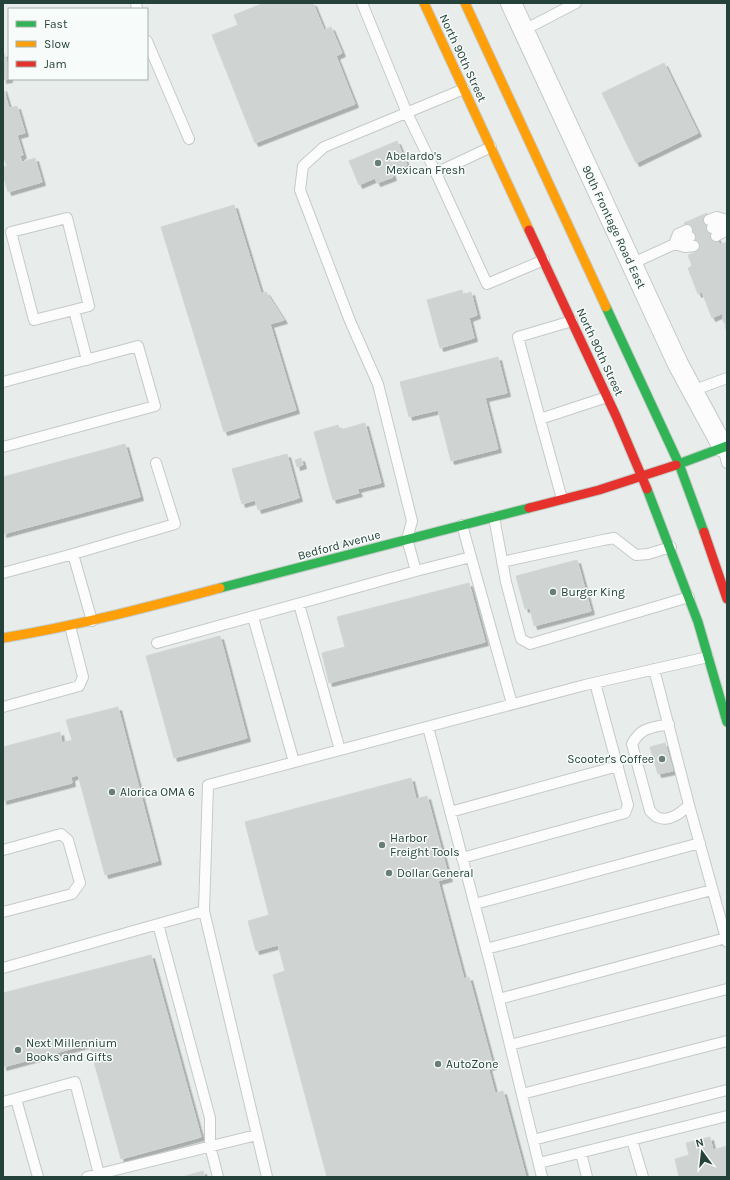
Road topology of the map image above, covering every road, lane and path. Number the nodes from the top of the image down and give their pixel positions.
1 (362, 3) edge
2 (424, 3) edge
3 (465, 3) edge
4 (511, 3) edge
5 (576, 3) edge
6 (524, 30) junction
7 (148, 43) edge
8 (464, 89) junction
9 (407, 112) junction
10 (189, 138) dead end
11 (491, 147) junction
12 (436, 173) junction
13 (727, 220) edge
14 (727, 230) edge
15 (674, 244) junction
16 (544, 260) junction
17 (631, 264) junction
18 (74, 310) junction
19 (572, 321) junction
20 (87, 360) junction
21 (727, 378) edge
22 (3, 382) edge
23 (692, 391) junction
24 (607, 397) junction
25 (540, 419) junction
26 (3, 446) edge
27 (726, 452) edge
28 (156, 463) dead end
29 (678, 464) junction
30 (642, 477) junction
31 (562, 499) junction
32 (494, 517) junction
33 (462, 525) junction
34 (407, 539) junction
35 (671, 547) junction
36 (73, 554) junction
37 (471, 557) junction
38 (502, 562) junction
39 (416, 572) junction
40 (3, 574) edge
41 (689, 597) junction
42 (727, 599) edge
43 (299, 604) junction
44 (253, 616) junction
45 (92, 621) junction
46 (70, 626) junction
47 (3, 638) edge
48 (157, 643) dead end
49 (708, 656) junction
50 (654, 669) junction
51 (595, 683) junction
52 (512, 704) junction
53 (3, 707) edge
54 (727, 722) edge
55 (668, 724) junction
56 (428, 727) junction
57 (340, 750) junction
58 (294, 762) junction
59 (618, 766) junction
60 (689, 805) junction
61 (450, 812) junction
62 (700, 843) junction
63 (3, 850) edge
64 (462, 858) junction
65 (712, 890) junction
66 (474, 904) junction
67 (204, 911) junction
68 (3, 912) edge
69 (158, 924) junction
70 (726, 940) edge
71 (486, 949) junction
72 (3, 968) edge
73 (727, 989) edge
74 (499, 999) junction
75 (727, 1040) edge
76 (510, 1045) junction
77 (727, 1090) edge
78 (522, 1094) junction
79 (16, 1099) junction
80 (3, 1102) edge
81 (727, 1116) edge
82 (256, 1135) junction
83 (533, 1140) junction
84 (632, 1140) junction
85 (210, 1146) junction
86 (581, 1153) junction
87 (539, 1163) junction
88 (99, 1174) junction
89 (38, 1177) edge
90 (88, 1177) edge
91 (218, 1177) edge
92 (267, 1177) edge
93 (542, 1177) edge
94 (588, 1177) edge
95 (643, 1177) edge

1 - 9 lane
2 - 8 main road, North 90th Street
3 - 29 main road, North 90th Street
4 - 6 street, 90th Frontage Road East
5 - 6 lane
6 - 17 street, 90th Frontage Road East
7 - 10 lane
8 - 9 lane
8 - 11 main road, North 90th Street
9 - 12 lane
9 - 34 lane
11 - 12 lane
11 - 16 main road, North 90th Street
12 - 16 lane
13 - 14 lane
15 - 15 lane
15 - 17 lane
16 - 19 main road, North 90th Street
17 - 23 street, 90th Frontage Road East
18 - 18 lane
18 - 20 lane
19 - 24 main road, North 90th Street
19 - 25 lane
20 - 22 lane
20 - 26 lane
21 - 23 lane
23 - 27 street, 90th Frontage Road East
24 - 25 lane
24 - 30 main road, North 90th Street
25 - 31 lane
27 - 29 main road, Bedford Avenue
28 - 36 lane
29 - 30 main road, Bedford Avenue
29 - 42 main road, North 90th Street
30 - 31 main road, Bedford Avenue
30 - 35 main road, North 90th Street
31 - 32 main road, Bedford Avenue
32 - 33 main road, Bedford Avenue
32 - 38 lane
33 - 34 main road, Bedford Avenue
33 - 37 lane
34 - 39 lane
34 - 45 main road, Bedford Avenue
35 - 38 lane
35 - 41 main road, North 90th Street
36 - 40 lane
36 - 45 lane
37 - 39 lane
37 - 52 lane
38 - 41 lane
39 - 43 lane
41 - 49 main road, North 90th Street
43 - 44 lane
43 - 57 lane
44 - 48 lane
44 - 58 lane
45 - 46 main road, Bedford Avenue
46 - 47 main road, Bedford Avenue
46 - 53 lane
49 - 50 lane
49 - 54 main road, North 90th Street
50 - 51 lane
50 - 55 lane
51 - 52 lane
51 - 59 lane
52 - 56 lane
55 - 60 lane
55 - 60 lane
56 - 57 lane
56 - 61 lane
57 - 58 lane
58 - 67 lane
59 - 61 lane
59 - 64 lane
60 - 62 lane
61 - 64 lane
62 - 65 lane
62 - 66 lane
63 - 68 lane
64 - 66 lane
65 - 70 lane
65 - 71 lane
66 - 71 lane
67 - 69 lane
67 - 82 lane
69 - 72 lane
69 - 85 lane
70 - 74 lane
71 - 74 lane
73 - 76 lane
74 - 76 lane
75 - 78 lane
76 - 78 lane
77 - 83 lane
78 - 83 lane
79 - 80 lane
79 - 88 lane
79 - 89 lane
81 - 84 lane
82 - 85 lane
82 - 92 lane
83 - 87 lane
84 - 86 lane
84 - 95 lane
85 - 88 lane
85 - 91 lane
86 - 87 lane
86 - 94 lane
87 - 93 lane
88 - 90 lane

